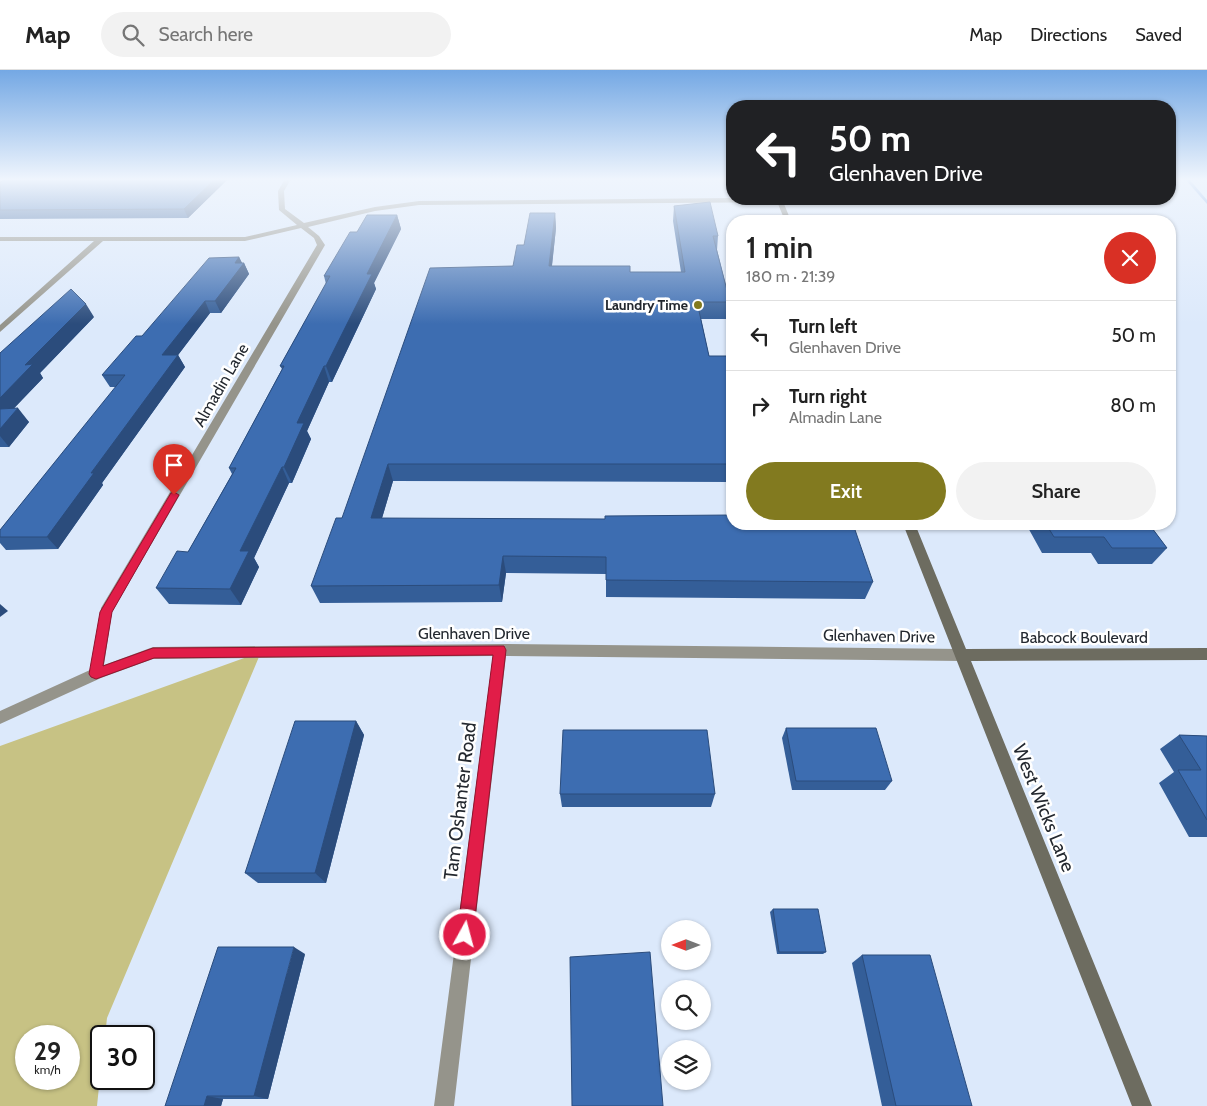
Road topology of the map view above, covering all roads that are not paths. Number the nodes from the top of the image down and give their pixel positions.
1 (302, 227) edge
2 (304, 227) edge
3 (102, 238) junction
4 (0, 239) edge
5 (0, 329) edge
6 (911, 530) edge
7 (500, 650) junction
8 (1207, 654) edge
9 (961, 655) junction
10 (96, 674) junction
11 (0, 718) edge
12 (444, 1106) edge
13 (1142, 1106) edge

1 - 3 street
2 - 10 street, Almadin Lane
3 - 4 street
3 - 5 street
6 - 9 main road, West Wicks Lane
7 - 9 street, Glenhaven Drive
7 - 10 street, Glenhaven Drive
7 - 12 street, Tam Oshanter Road
8 - 9 main road, Babcock Boulevard
9 - 13 main road, West Wicks Lane
10 - 11 street, Glenhaven Drive

